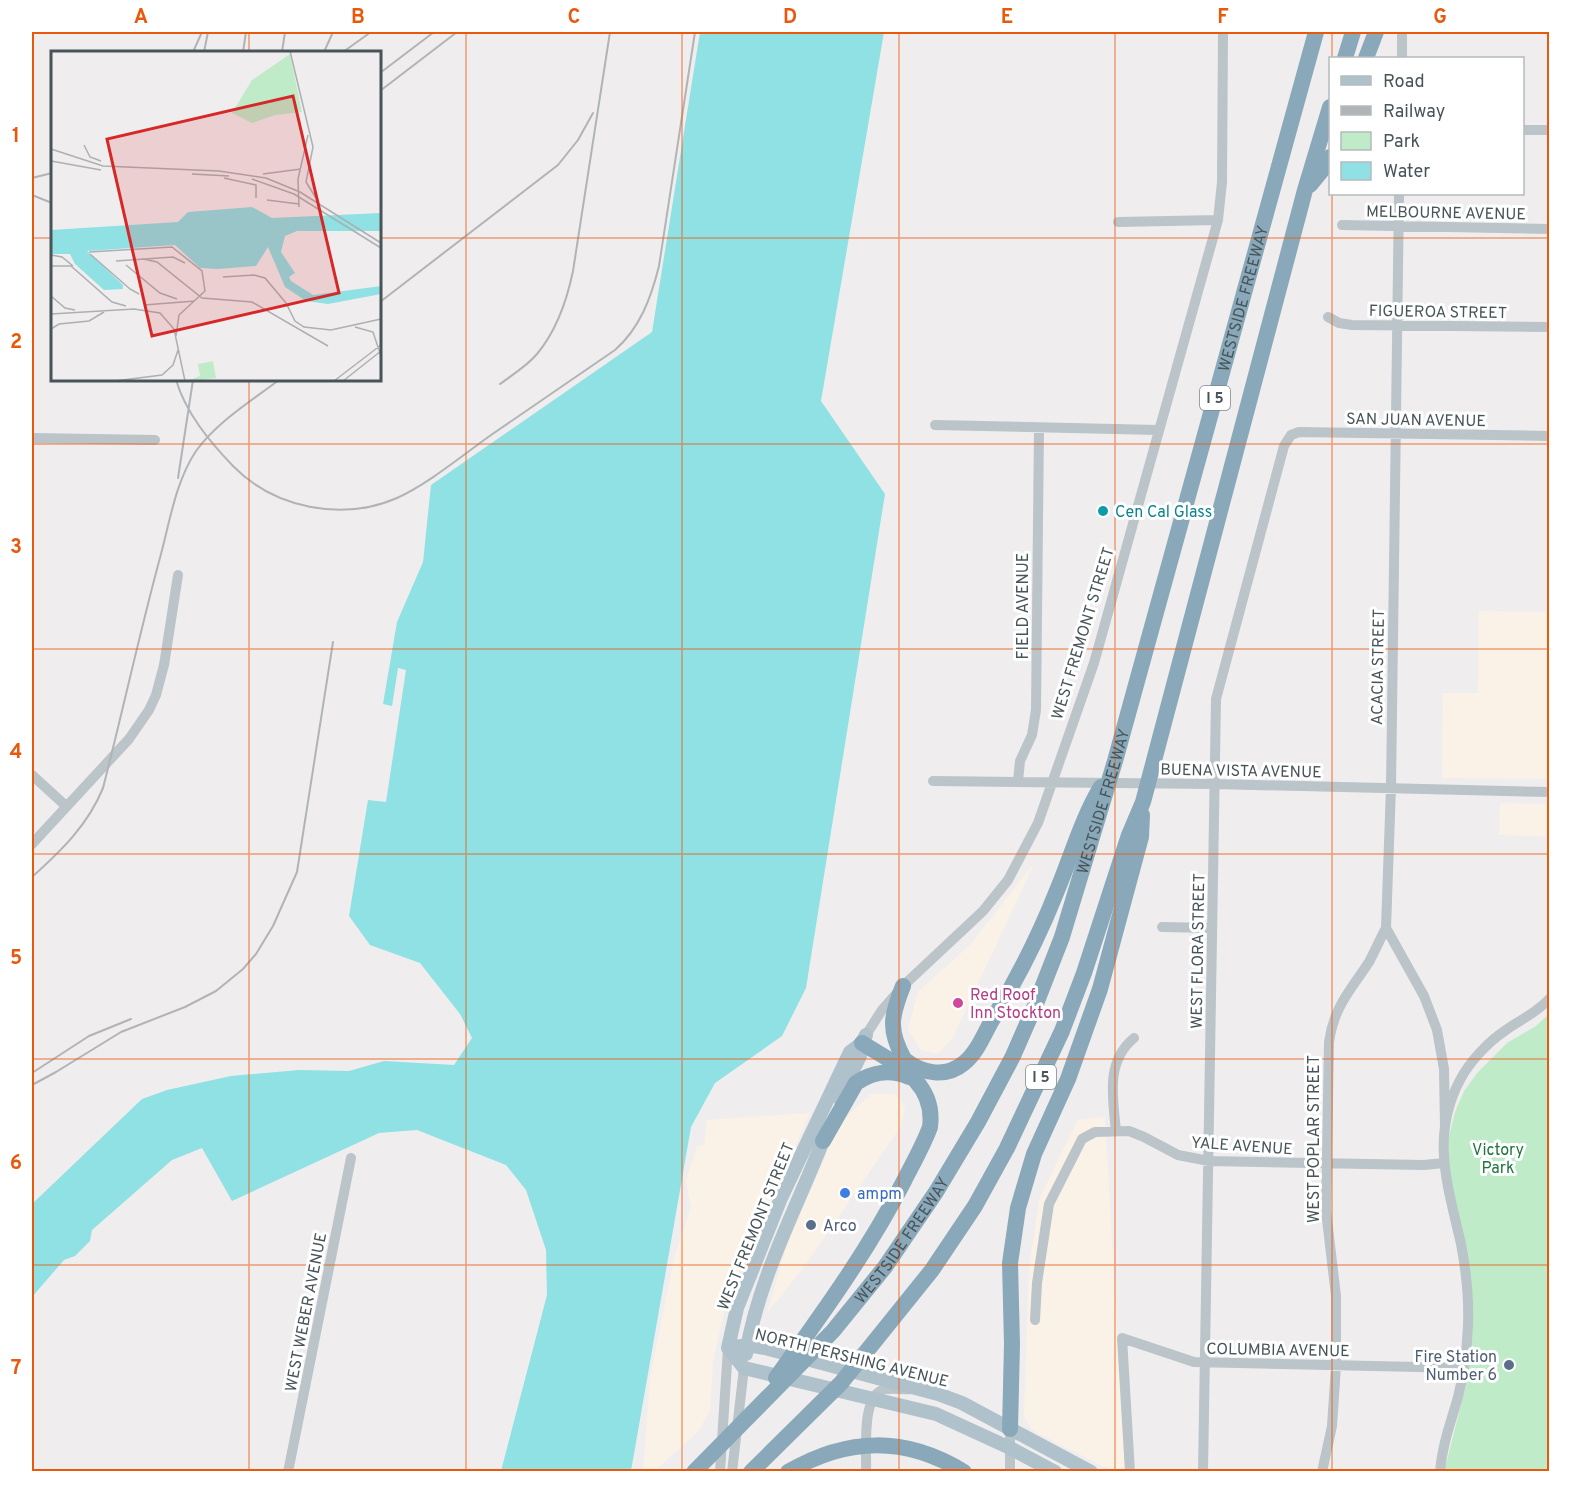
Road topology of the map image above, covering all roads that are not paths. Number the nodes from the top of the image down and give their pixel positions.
1 (1223, 32) edge
2 (1402, 32) edge
3 (1315, 33) edge
4 (1353, 34) edge
5 (1376, 34) edge
6 (1345, 57) edge
7 (1366, 57) edge
8 (1402, 57) edge
9 (1329, 110) edge
10 (1524, 130) edge
11 (1550, 130) edge
12 (1329, 160) edge
13 (1305, 190) junction
14 (1399, 195) edge
15 (1218, 220) junction
16 (1118, 222) dead end
17 (1342, 225) dead end
18 (1399, 226) junction
19 (1550, 229) edge
20 (1328, 317) dead end
21 (1397, 325) junction
22 (1550, 327) edge
23 (935, 425) dead end
24 (1039, 428) junction
25 (1158, 430) junction
26 (1395, 434) junction
27 (1550, 436) edge
28 (32, 438) edge
29 (155, 440) dead end
30 (1286, 441) joint
31 (178, 575) dead end
32 (32, 775) edge
33 (933, 781) dead end
34 (1018, 781) junction
35 (1052, 782) junction
36 (1214, 784) junction
37 (1391, 787) junction
38 (1550, 792) edge
39 (1143, 802) junction
40 (1097, 803) junction
41 (66, 806) junction
42 (32, 844) edge
43 (1162, 927) dead end
44 (1212, 928) junction
45 (1386, 928) junction
46 (903, 986) junction
47 (1550, 998) edge
48 (1134, 1038) dead end
49 (864, 1039) junction
50 (904, 1059) junction
51 (918, 1082) junction
52 (1444, 1128) junction
53 (1116, 1131) junction
54 (823, 1141) junction
55 (803, 1152) junction
56 (351, 1158) dead end
57 (1209, 1161) junction
58 (1444, 1163) junction
59 (1328, 1164) junction
60 (809, 1174) junction
61 (1035, 1320) dead end
62 (748, 1345) junction
63 (728, 1347) junction
64 (1206, 1363) junction
65 (1336, 1365) junction
66 (744, 1368) junction
67 (1464, 1368) junction
68 (920, 1388) junction
69 (873, 1399) junction
70 (748, 1417) junction
71 (1010, 1429) junction
72 (1010, 1448) junction
73 (1052, 1470) edge
74 (288, 1472) edge
75 (694, 1472) edge
76 (720, 1472) edge
77 (732, 1472) edge
78 (752, 1472) edge
79 (788, 1472) edge
80 (867, 1472) edge
81 (964, 1472) edge
82 (1010, 1472) edge
83 (1026, 1472) edge
84 (1091, 1472) edge
85 (1130, 1472) edge
86 (1203, 1472) edge
87 (1322, 1472) edge
88 (1440, 1472) edge

1 - 15 street, WEST FREMONT STREET
2 - 8 street
3 - 40 highway, WESTSIDE FREEWAY / I 5
4 - 6 highway
5 - 7 highway
9 - 13 highway, WESTSIDE FREEWAY / I 5
10 - 11 street
12 - 13 highway
13 - 39 highway, WESTSIDE FREEWAY / I 5
14 - 18 street, ACACIA STREET
15 - 16 street
15 - 25 street, WEST FREMONT STREET
17 - 18 street, MELBOURNE AVENUE
18 - 19 street, MELBOURNE AVENUE
18 - 21 street, ACACIA STREET
20 - 21 street, FIGUEROA STREET
21 - 22 street, FIGUEROA STREET
21 - 26 street, ACACIA STREET
23 - 24 street
24 - 25 street
24 - 34 street, FIELD AVENUE
25 - 35 street, WEST FREMONT STREET
26 - 27 street, SAN JUAN AVENUE
26 - 30 street, SAN JUAN AVENUE
26 - 37 street, ACACIA STREET
28 - 29 street
30 - 36 street, WEST FLORA STREET
31 - 41 street
32 - 41 street
33 - 34 street, BUENA VISTA AVENUE
34 - 35 street, BUENA VISTA AVENUE
35 - 36 street, BUENA VISTA AVENUE
35 - 46 street, WEST FREMONT STREET
36 - 37 street, BUENA VISTA AVENUE
36 - 44 street, WEST FLORA STREET
37 - 38 street, BUENA VISTA AVENUE
37 - 45 street, ACACIA STREET
39 - 71 highway
39 - 78 highway, WESTSIDE FREEWAY / I 5
40 - 50 highway
40 - 70 highway, WESTSIDE FREEWAY / I 5
41 - 42 street
43 - 44 street
44 - 57 street, WEST FLORA STREET
45 - 52 street
45 - 59 street, WEST POPLAR STREET
46 - 49 street, WEST FREMONT STREET
46 - 50 highway
47 - 52 street
48 - 53 street
49 - 50 highway
49 - 51 highway
49 - 54 main road, WEST FREMONT STREET
49 - 55 main road, WEST FREMONT STREET
51 - 54 highway
51 - 70 highway
52 - 58 street
53 - 57 street, YALE AVENUE
53 - 61 street
54 - 60 main road, WEST FREMONT STREET
55 - 60 main road
55 - 63 main road, WEST FREMONT STREET
56 - 74 street, WEST WEBER AVENUE
57 - 59 street, YALE AVENUE
57 - 64 street, WEST FLORA STREET
58 - 59 street, YALE AVENUE
58 - 67 street
59 - 65 street, WEST POPLAR STREET
60 - 62 main road, WEST FREMONT STREET
62 - 63 main road, NORTH PERSHING AVENUE
62 - 66 main road, WEST FREMONT STREET
62 - 68 main road, NORTH PERSHING AVENUE
63 - 66 main road, NORTH PERSHING AVENUE
63 - 76 street, WEST FREMONT STREET
64 - 65 street, COLUMBIA AVENUE
64 - 85 street, COLUMBIA AVENUE
64 - 86 street, WEST FLORA STREET
65 - 67 street, COLUMBIA AVENUE
65 - 87 street, WEST POPLAR STREET
66 - 69 main road, NORTH PERSHING AVENUE
66 - 77 street, WEST FREMONT STREET
67 - 88 street
68 - 69 street
68 - 71 main road, NORTH PERSHING AVENUE
69 - 72 main road, NORTH PERSHING AVENUE
69 - 80 street
70 - 75 highway, WESTSIDE FREEWAY / I 5
71 - 72 street
71 - 84 main road, NORTH PERSHING AVENUE
72 - 73 main road, NORTH PERSHING AVENUE
72 - 82 street
73 - 83 main road
79 - 81 highway

